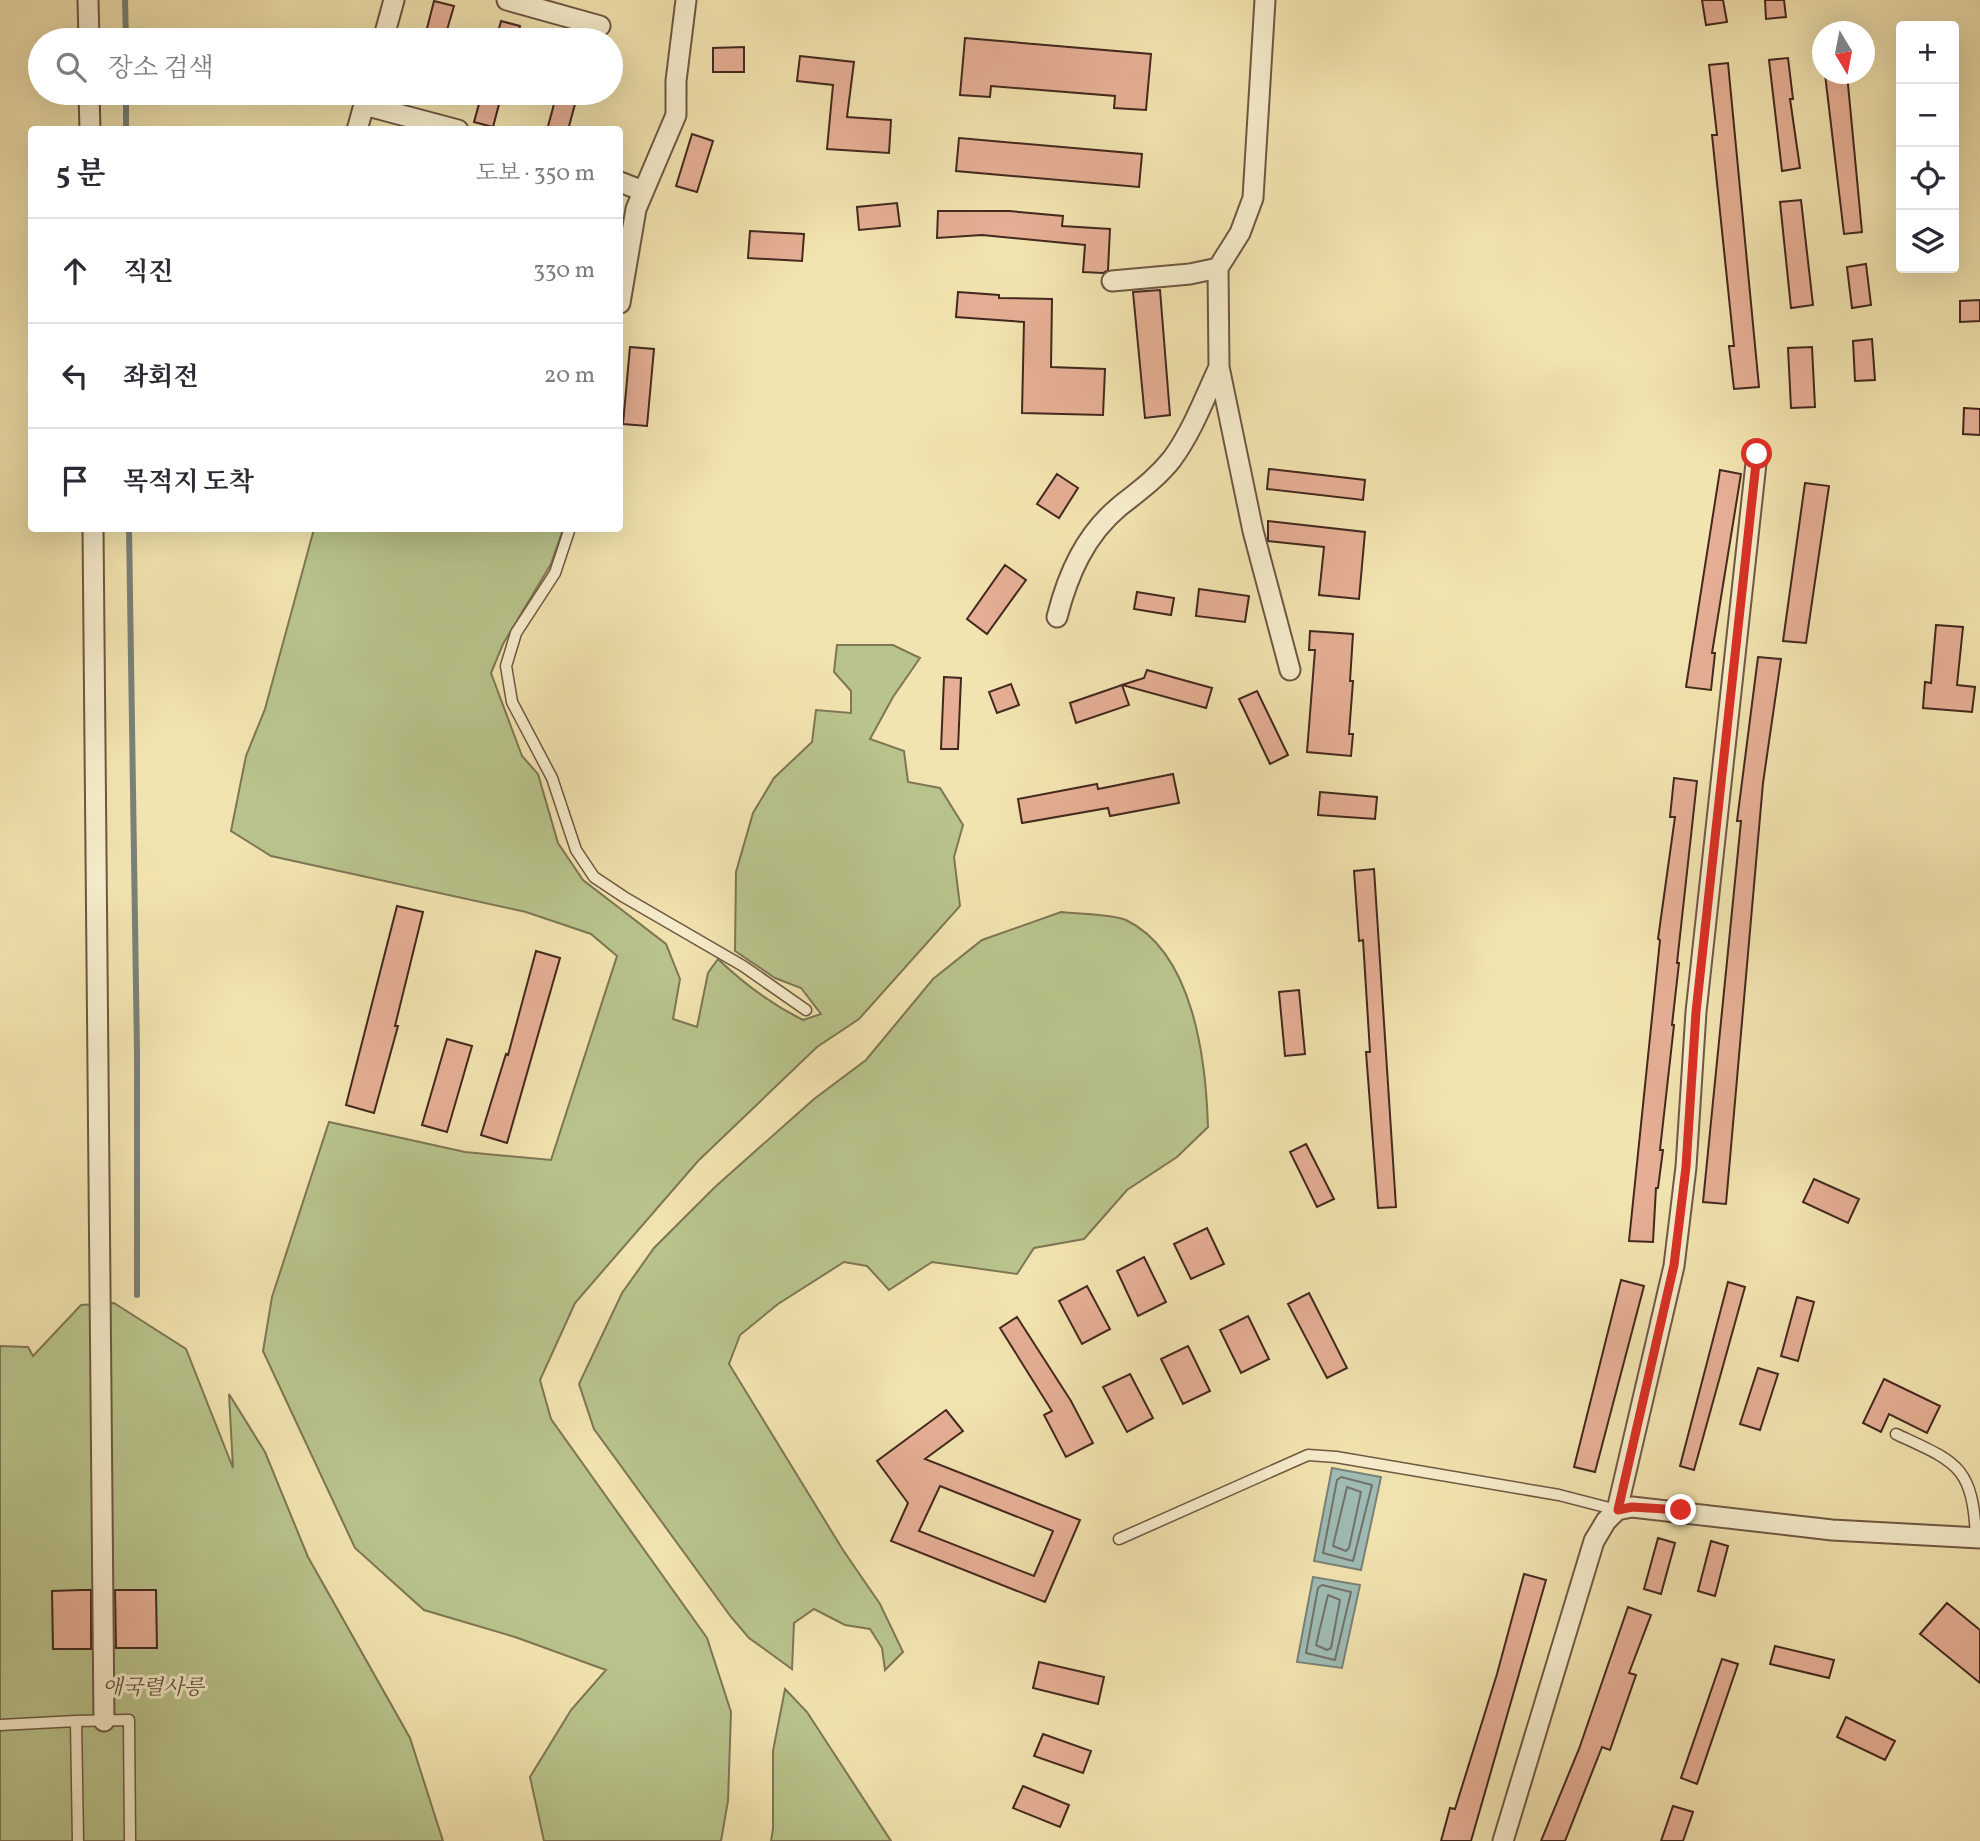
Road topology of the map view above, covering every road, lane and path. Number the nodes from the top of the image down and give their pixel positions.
1 (89, 0) edge
2 (394, 0) edge
3 (507, 0) edge
4 (686, 0) edge
5 (1265, 0) edge
6 (600, 26) dead end
7 (89, 28) edge
8 (386, 28) edge
9 (89, 105) edge
10 (364, 105) edge
11 (384, 105) edge
12 (90, 126) edge
13 (358, 126) edge
14 (446, 126) edge
15 (623, 183) edge
16 (643, 191) junction
17 (1218, 268) junction
18 (1112, 281) dead end
19 (623, 285) edge
20 (1219, 367) junction
21 (1757, 454) dead end
22 (93, 532) edge
23 (569, 532) edge
24 (1057, 617) dead end
25 (1290, 670) dead end
26 (806, 1010) dead end
27 (1896, 1434) dead end
28 (1618, 1510) junction
29 (1978, 1538) edge
30 (1119, 1539) dead end
31 (76, 1721) junction
32 (104, 1721) junction
33 (0, 1725) edge
34 (78, 1841) edge
35 (131, 1841) edge
36 (1503, 1841) edge

1 - 7 street
2 - 8 street
3 - 6 street
4 - 16 street
5 - 17 street
9 - 12 street
10 - 13 street
11 - 14 street
15 - 16 street
16 - 19 street
17 - 18 street
17 - 20 street
20 - 24 street
20 - 25 street
21 - 28 street
22 - 32 street
23 - 26 lane
27 - 29 lane
28 - 29 street
28 - 30 lane
28 - 36 street
31 - 32 lane
31 - 33 lane
31 - 34 lane
32 - 35 lane

